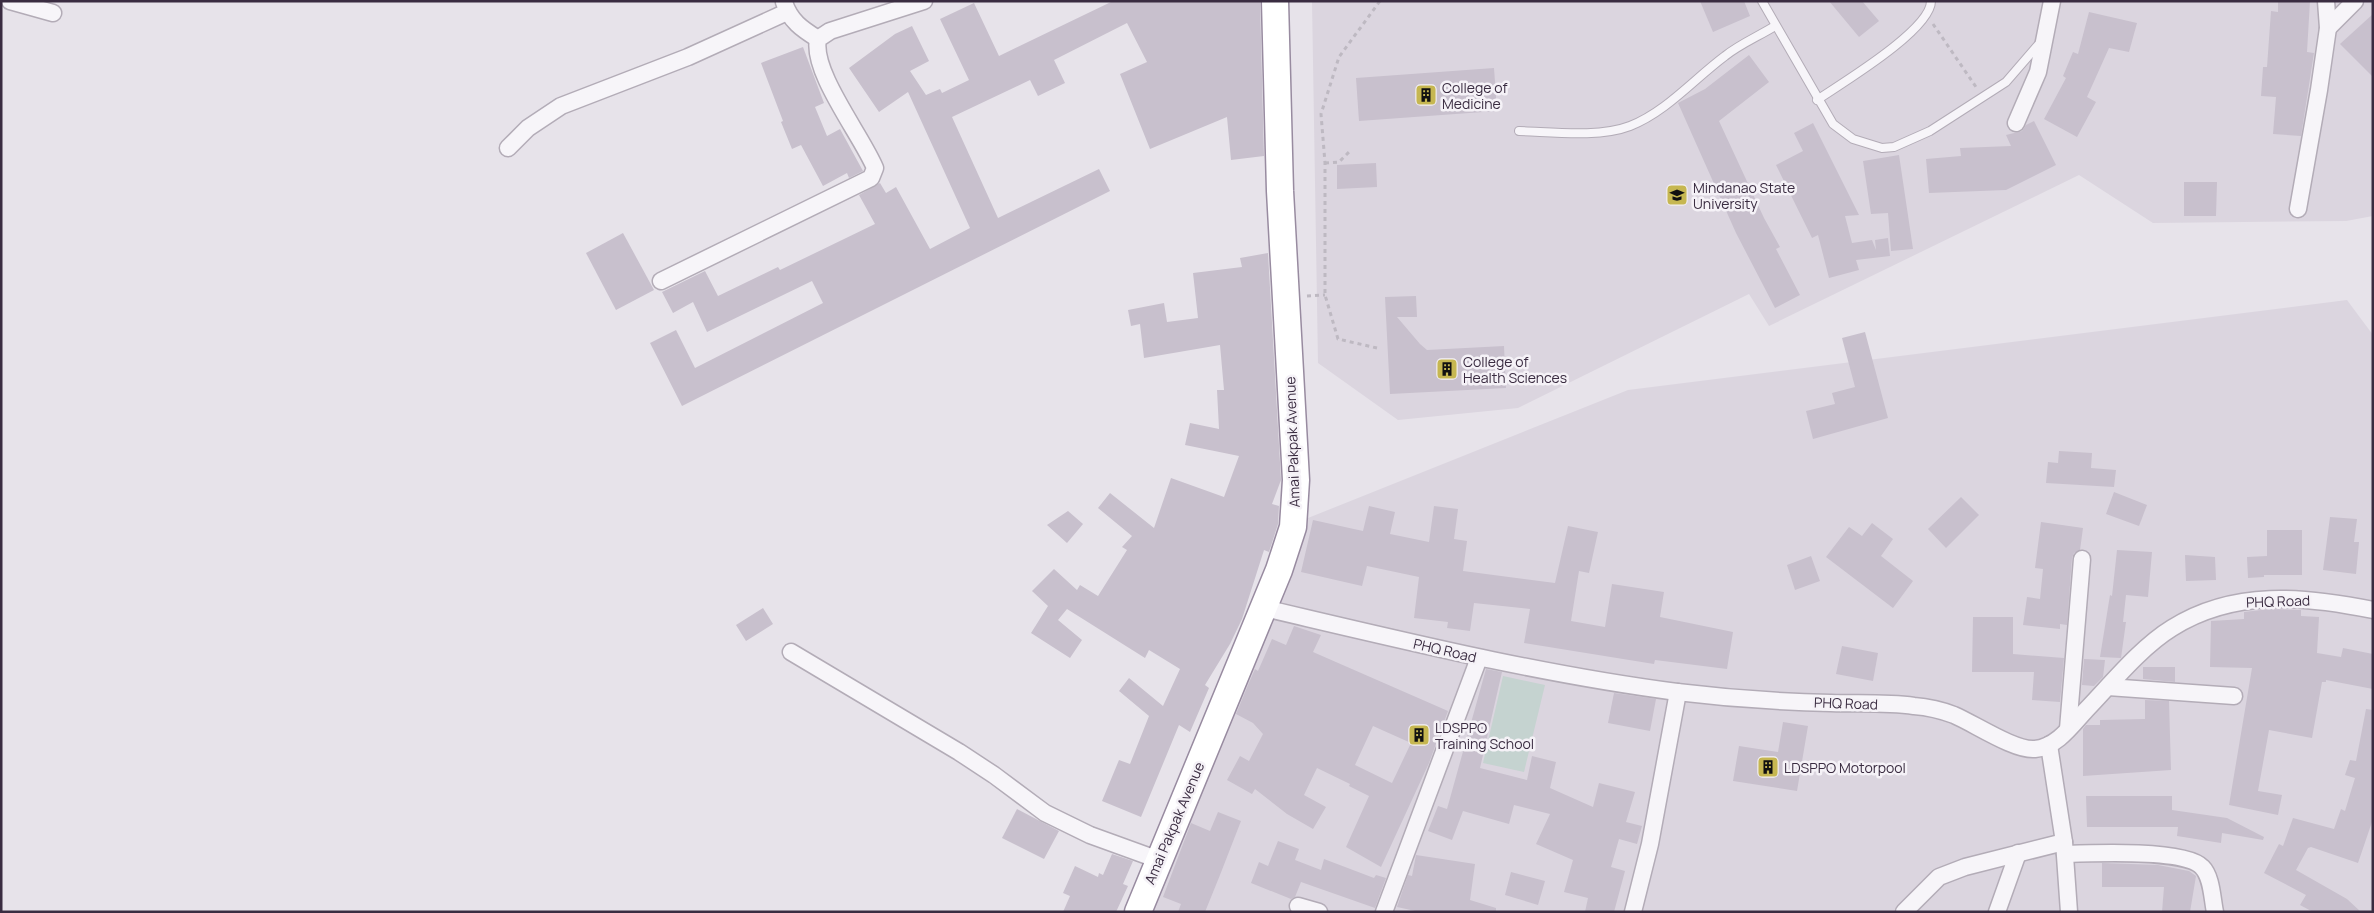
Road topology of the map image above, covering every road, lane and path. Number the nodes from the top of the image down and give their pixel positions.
1 (10, 1) edge
2 (924, 1) edge
3 (1380, 1) edge
4 (1762, 1) edge
5 (1931, 1) edge
6 (2052, 1) edge
7 (2326, 1) edge
8 (2355, 1) edge
9 (1276, 2) edge
10 (785, 7) edge
11 (53, 13) dead end
12 (1928, 15) junction
13 (1775, 26) junction
14 (2048, 28) junction
15 (2328, 28) junction
16 (818, 39) junction
17 (1983, 97) junction
18 (1818, 100) junction
19 (2016, 123) dead end
20 (1519, 131) dead end
21 (508, 148) dead end
22 (1351, 150) dead end
23 (1324, 163) junction
24 (2298, 208) dead end
25 (661, 281) dead end
26 (1376, 348) dead end
27 (2082, 558) dead end
28 (1264, 608) junction
29 (2373, 610) edge
30 (791, 652) dead end
31 (1479, 658) junction
32 (2108, 688) junction
33 (1678, 692) junction
34 (2234, 696) dead end
35 (2068, 729) junction
36 (2049, 745) junction
37 (2064, 848) junction
38 (2018, 853) junction
39 (1159, 860) junction
40 (1298, 906) dead end
41 (1138, 912) edge
42 (1319, 912) edge
43 (1384, 912) edge
44 (1633, 912) edge
45 (1904, 912) edge
46 (1997, 912) edge
47 (2069, 912) edge
48 (2215, 912) edge

1 - 11 street
2 - 16 street
3 - 23 path
4 - 13 lane
5 - 12 lane
6 - 14 street
7 - 15 street
8 - 15 street
9 - 28 highway, Amai Pakpak Avenue
10 - 16 street
10 - 21 street
12 - 17 path
12 - 18 lane
13 - 18 lane
13 - 20 lane
14 - 17 lane
14 - 19 street
15 - 24 street
16 - 25 street
17 - 18 lane
22 - 23 path
23 - 26 path
27 - 35 street
28 - 31 street, PHQ Road
28 - 39 highway, Amai Pakpak Avenue
29 - 32 street, PHQ Road
30 - 39 street
31 - 33 street, PHQ Road
31 - 43 street
32 - 34 street
32 - 35 street, PHQ Road
33 - 36 street, PHQ Road
33 - 44 street
35 - 36 street, PHQ Road
36 - 37 street
37 - 38 street
37 - 47 street
37 - 48 street
38 - 45 street
38 - 46 street
39 - 41 highway, Amai Pakpak Avenue
40 - 42 street

